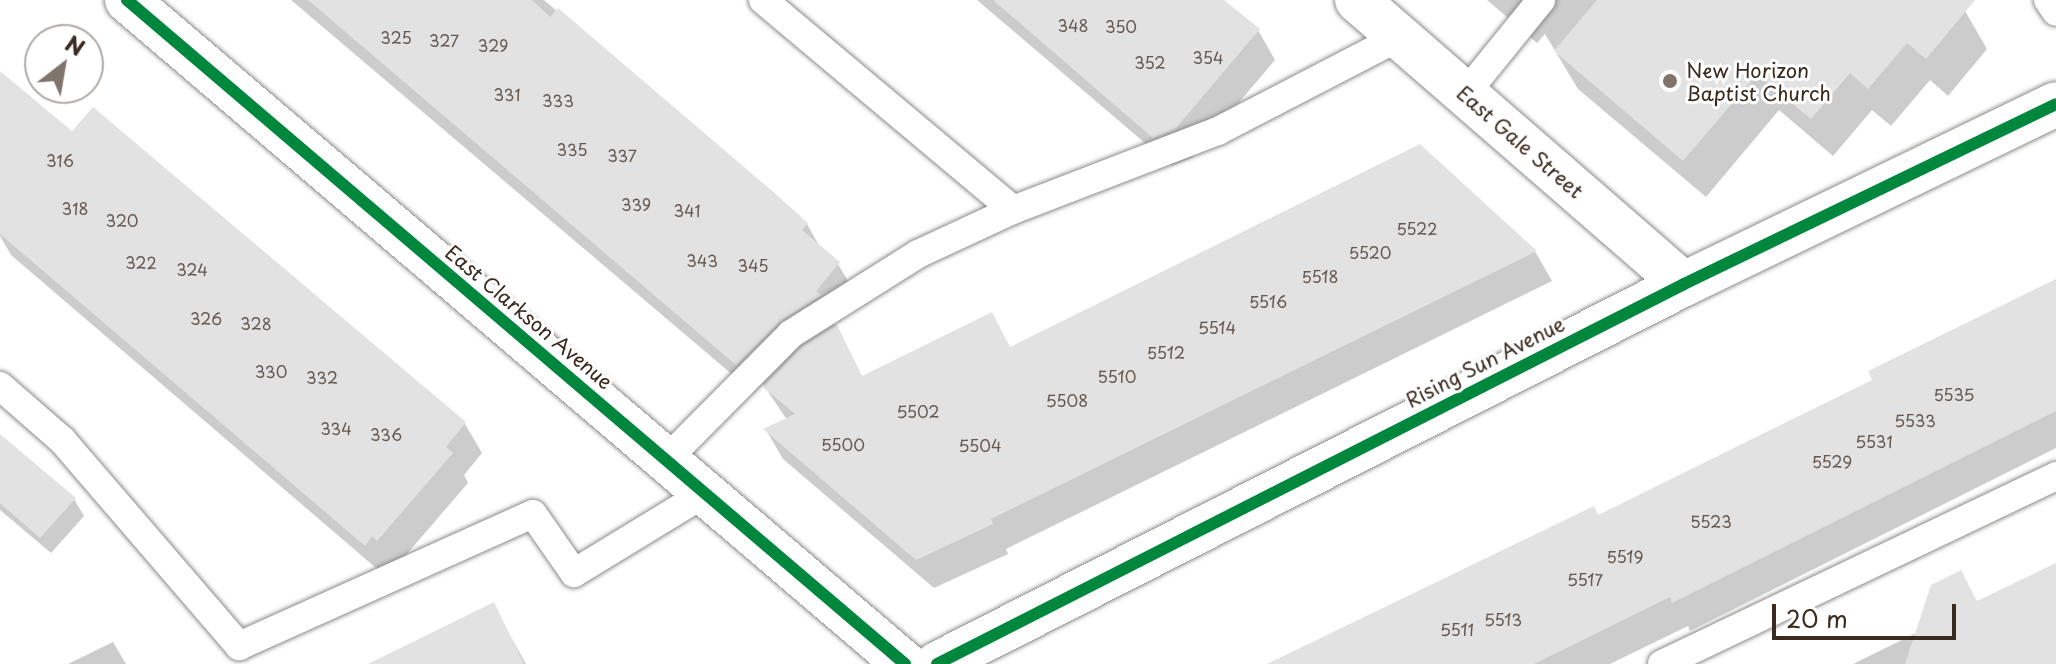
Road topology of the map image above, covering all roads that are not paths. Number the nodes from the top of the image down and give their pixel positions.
1 (127, 0) edge
2 (763, 0) edge
3 (1357, 0) edge
4 (1541, 0) edge
5 (2048, 0) edge
6 (2056, 12) edge
7 (1399, 37) junction
8 (1465, 94) junction
9 (2056, 104) edge
10 (1013, 210) junction
11 (1684, 284) junction
12 (0, 386) edge
13 (666, 460) junction
14 (2056, 476) edge
15 (705, 493) junction
16 (905, 664) edge
17 (937, 664) edge
18 (1662, 664) edge

1 - 13 street, East Clarkson Avenue
2 - 10 lane
3 - 7 street, East Gale Street
4 - 8 lane
5 - 6 lane
7 - 8 street, East Gale Street
7 - 10 lane
8 - 11 street, East Gale Street
9 - 11 street, Rising Sun Avenue
10 - 13 lane
11 - 17 street, Rising Sun Avenue
12 - 15 lane
13 - 15 street, East Clarkson Avenue
14 - 18 lane
15 - 16 street, East Clarkson Avenue

